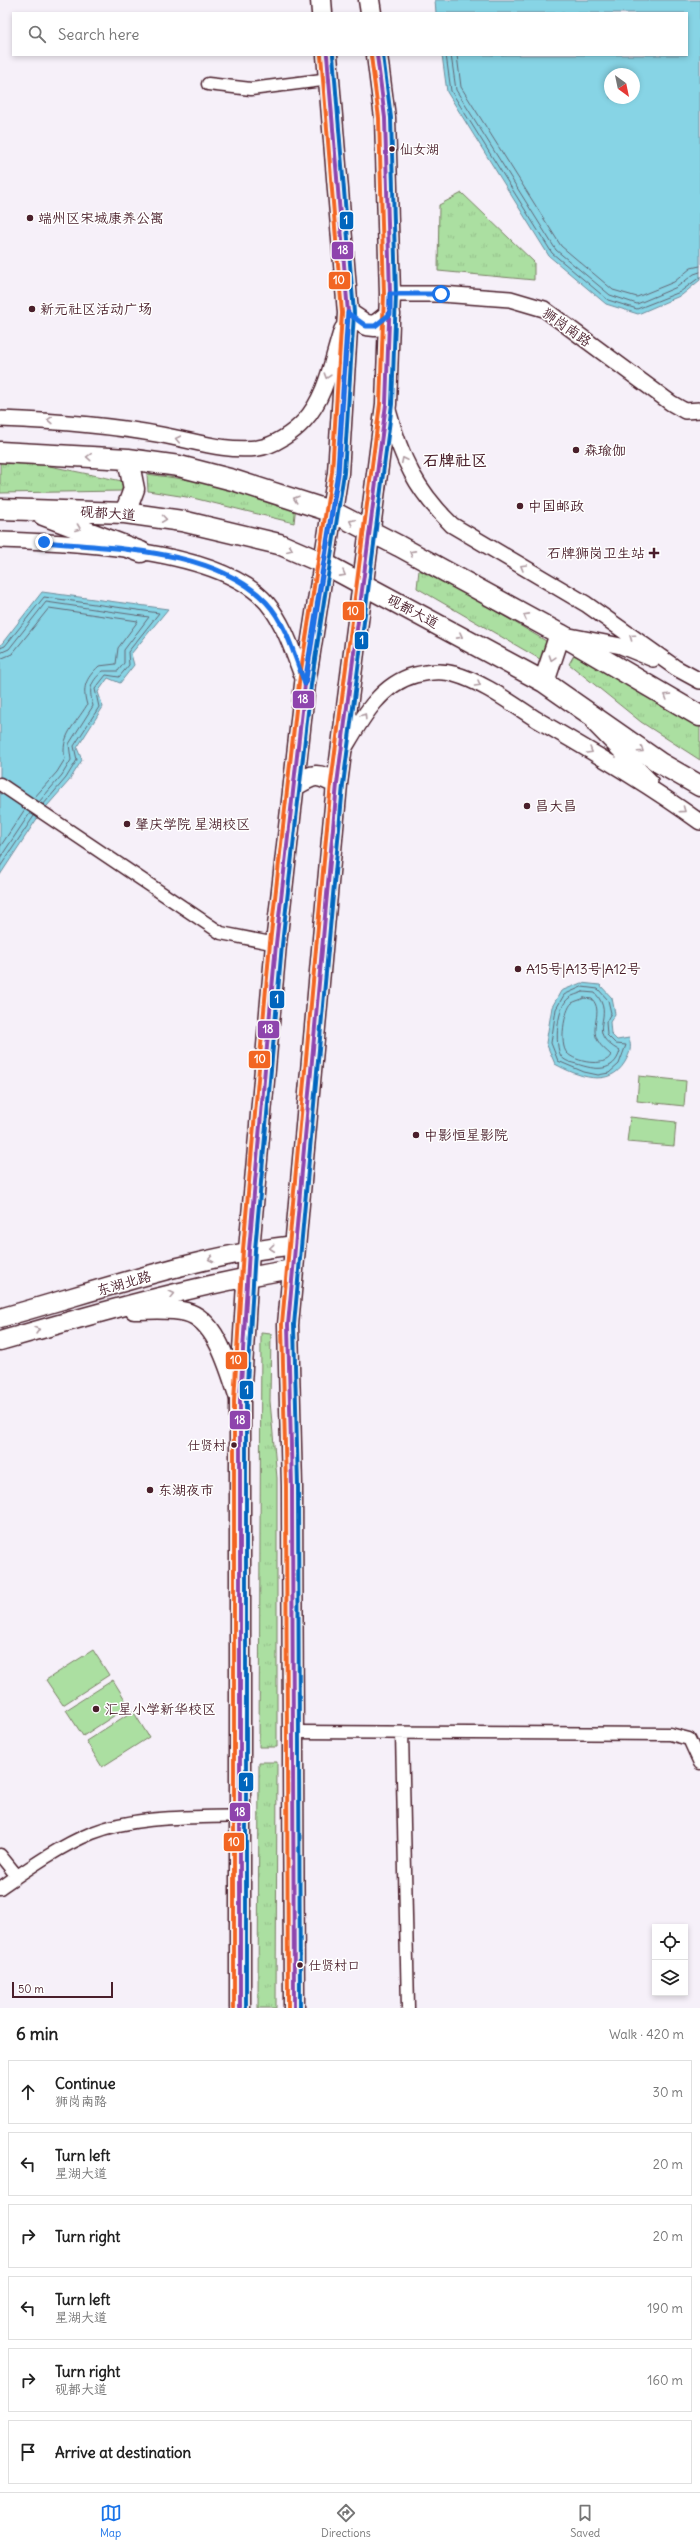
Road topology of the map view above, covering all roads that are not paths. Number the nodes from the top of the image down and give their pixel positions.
1 (320, 0) edge
2 (369, 0) edge
3 (322, 12) edge
4 (371, 12) edge
5 (327, 56) edge
6 (377, 56) edge
7 (330, 78) junction
8 (208, 84) dead end
9 (390, 294) junction
10 (348, 313) junction
11 (390, 314) junction
12 (386, 404) junction
13 (700, 410) edge
14 (0, 419) edge
15 (0, 452) edge
16 (128, 459) junction
17 (0, 509) edge
18 (28, 510) junction
19 (333, 512) junction
20 (125, 513) junction
21 (370, 532) junction
22 (0, 540) edge
23 (141, 552) junction
24 (323, 563) junction
25 (364, 586) junction
26 (560, 634) junction
27 (676, 668) junction
28 (544, 682) junction
29 (700, 682) edge
30 (305, 684) junction
31 (576, 706) junction
32 (700, 716) edge
33 (344, 749) junction
34 (0, 784) edge
35 (338, 784) junction
36 (294, 786) junction
37 (700, 786) edge
38 (666, 797) junction
39 (700, 822) edge
40 (276, 944) junction
41 (295, 1245) junction
42 (249, 1250) junction
43 (293, 1269) junction
44 (247, 1276) junction
45 (102, 1289) junction
46 (107, 1310) junction
47 (0, 1318) edge
48 (0, 1341) edge
49 (240, 1401) junction
50 (294, 1732) junction
51 (402, 1733) junction
52 (700, 1763) edge
53 (241, 1816) junction
54 (0, 1854) edge
55 (6, 1883) edge
56 (240, 2008) edge
57 (294, 2008) edge
58 (408, 2008) edge

1 - 3 main road
2 - 4 main road
5 - 7 main road
6 - 9 main road
7 - 8 street
7 - 10 main road
9 - 11 main road
9 - 13 street, 狮岗南路
10 - 11 main road
10 -> 14 street
10 - 19 main road
11 - 12 main road
12 - 21 main road
27 -> 12 street
16 -> 15 main road
19 -> 16 main road
16 - 20 main road
17 - 18 main road, 砚都大道
18 - 20 main road, 砚都大道
18 -> 23 main road
21 -> 19 main road
19 - 24 main road
20 -> 24 main road, 砚都大道
21 - 25 main road
26 -> 21 main road
22 - 23 street
23 - 30 street
24 -> 25 main road, 砚都大道
24 - 30 main road
25 -> 28 main road, 砚都大道
25 - 33 main road
26 - 27 street
26 -> 28 main road
32 -> 26 main road
27 - 29 street
28 - 31 main road, 砚都大道
30 - 36 main road
31 -> 37 main road, 砚都大道
31 - 38 street
33 - 35 main road
33 -> 38 street
34 - 40 street
35 - 36 main road
35 - 41 main road
36 - 40 main road
38 -> 39 street
40 - 42 main road
41 -> 42 main road, 东湖北路
41 - 43 main road
42 - 44 main road
42 -> 45 main road, 东湖北路
43 - 44 main road, 东湖北路
43 - 50 main road
46 -> 44 main road, 东湖北路
44 - 49 main road
45 - 46 main road
45 - 47 main road, 东湖北路
48 -> 46 main road, 东湖北路
46 - 49 main road
49 - 53 main road
50 - 51 street
50 - 57 main road
51 - 52 street
51 - 58 street
53 - 55 street
53 - 56 main road
54 - 55 street

